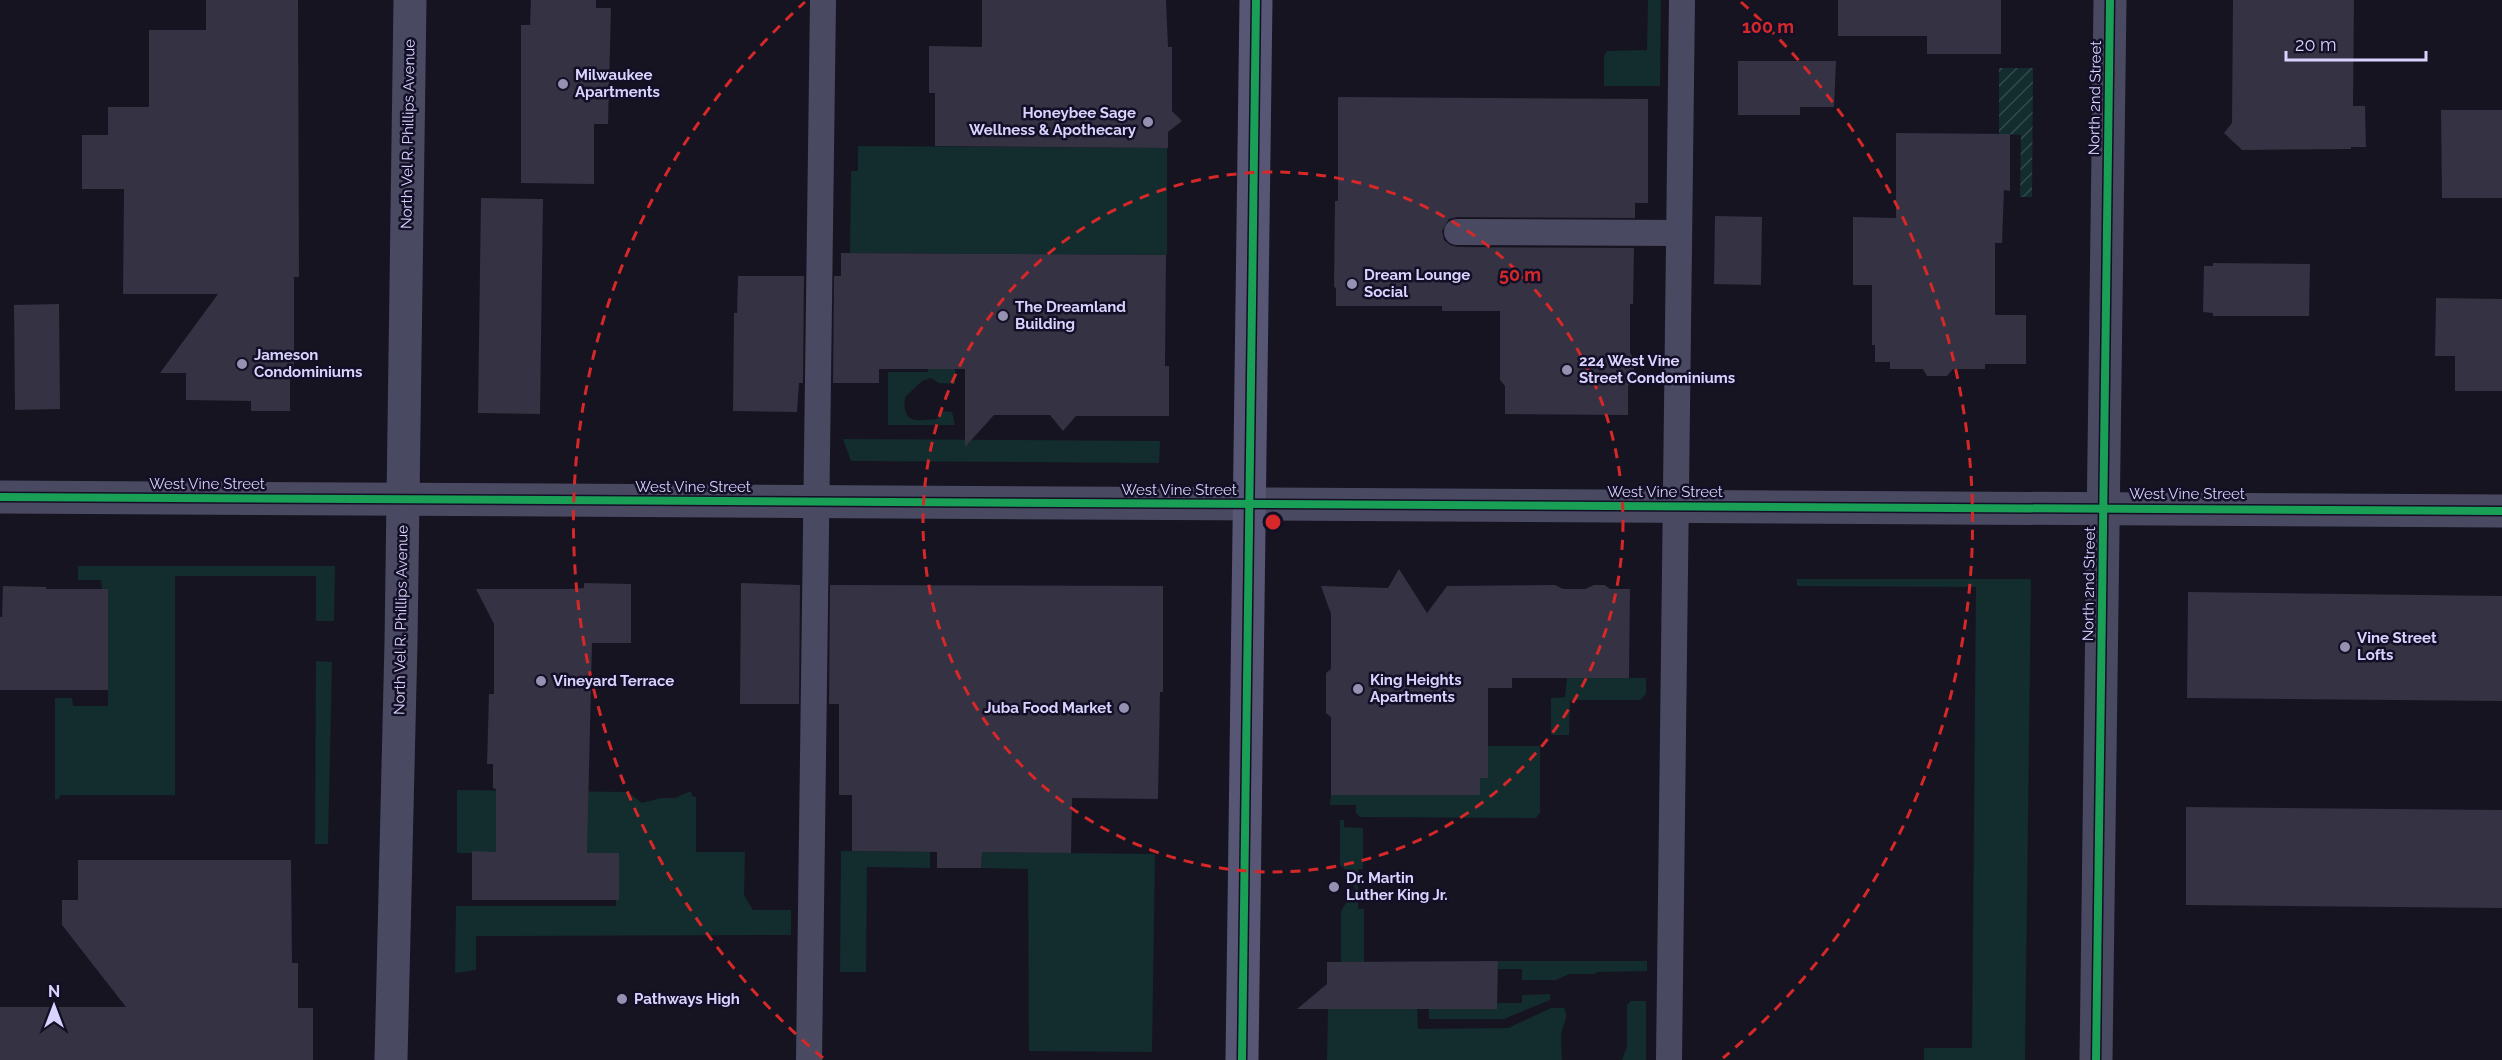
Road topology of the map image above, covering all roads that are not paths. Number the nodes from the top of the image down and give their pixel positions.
1 (410, 0) edge
2 (823, 0) edge
3 (1256, 0) edge
4 (1682, 0) edge
5 (2110, 0) edge
6 (1457, 232) dead end
7 (1679, 232) junction
8 (0, 497) edge
9 (403, 498) junction
10 (815, 502) junction
11 (1249, 504) junction
12 (1675, 506) junction
13 (2103, 507) junction
14 (2502, 511) edge
15 (392, 1060) edge
16 (809, 1060) edge
17 (1242, 1060) edge
18 (1669, 1060) edge
19 (2096, 1060) edge

1 - 9 street, North Vel R. Phillips Avenue
2 - 10 lane
3 - 11 main road
4 - 7 lane
5 - 13 street, North 2nd Street
6 - 7 lane
7 - 12 lane
8 - 9 street, West Vine Street
9 - 10 street, West Vine Street
9 - 15 street, North Vel R. Phillips Avenue
10 - 11 street, West Vine Street
10 - 16 lane
11 - 12 street, West Vine Street
11 - 17 main road
12 - 13 street, West Vine Street
12 - 18 lane
13 - 14 street, West Vine Street
13 - 19 street, North 2nd Street

